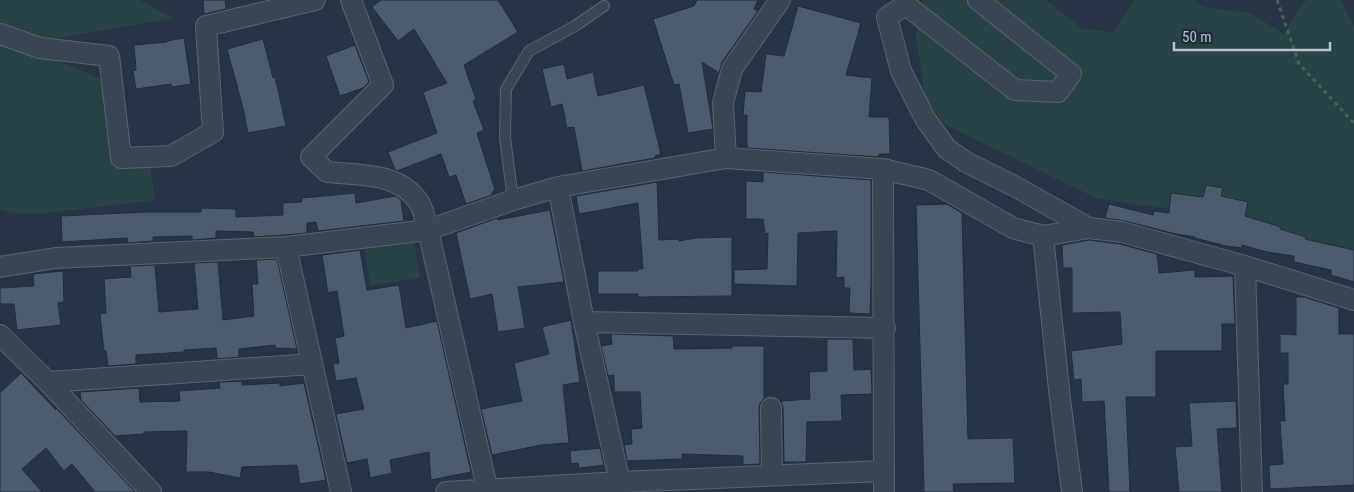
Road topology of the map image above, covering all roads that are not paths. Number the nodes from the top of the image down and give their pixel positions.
1 (315, 0) edge
2 (351, 0) edge
3 (780, 0) edge
4 (978, 0) edge
5 (604, 6) dead end
6 (0, 34) edge
7 (726, 158) junction
8 (883, 168) junction
9 (558, 187) junction
10 (513, 200) junction
11 (1089, 228) junction
12 (428, 230) junction
13 (1043, 236) junction
14 (286, 248) junction
15 (1245, 266) junction
16 (0, 267) edge
17 (1354, 300) edge
18 (584, 322) junction
19 (885, 328) junction
20 (0, 335) edge
21 (312, 364) junction
22 (48, 382) junction
23 (771, 408) dead end
24 (884, 471) junction
25 (772, 475) junction
26 (621, 487) edge
27 (488, 491) edge
28 (151, 492) edge
29 (342, 492) edge
30 (446, 492) edge
31 (884, 492) edge
32 (1072, 492) edge
33 (1252, 492) edge

1 - 6 street
2 - 12 street
3 - 7 street
4 - 11 street
5 - 10 lane
7 - 8 street
7 - 9 street
8 - 13 street
8 - 19 street
9 - 10 street
9 - 18 street
10 - 12 street
11 - 13 street
11 - 15 street
12 - 14 street
12 - 27 street
13 - 32 street
14 - 16 street
14 - 21 street
15 - 17 street
15 - 33 street
18 - 19 street
18 - 26 street
19 - 24 street
20 - 22 street
21 - 22 street
21 - 29 street
22 - 28 street
23 - 25 street
24 - 25 street
24 - 31 street
25 - 26 street
26 - 27 street
27 - 30 street

